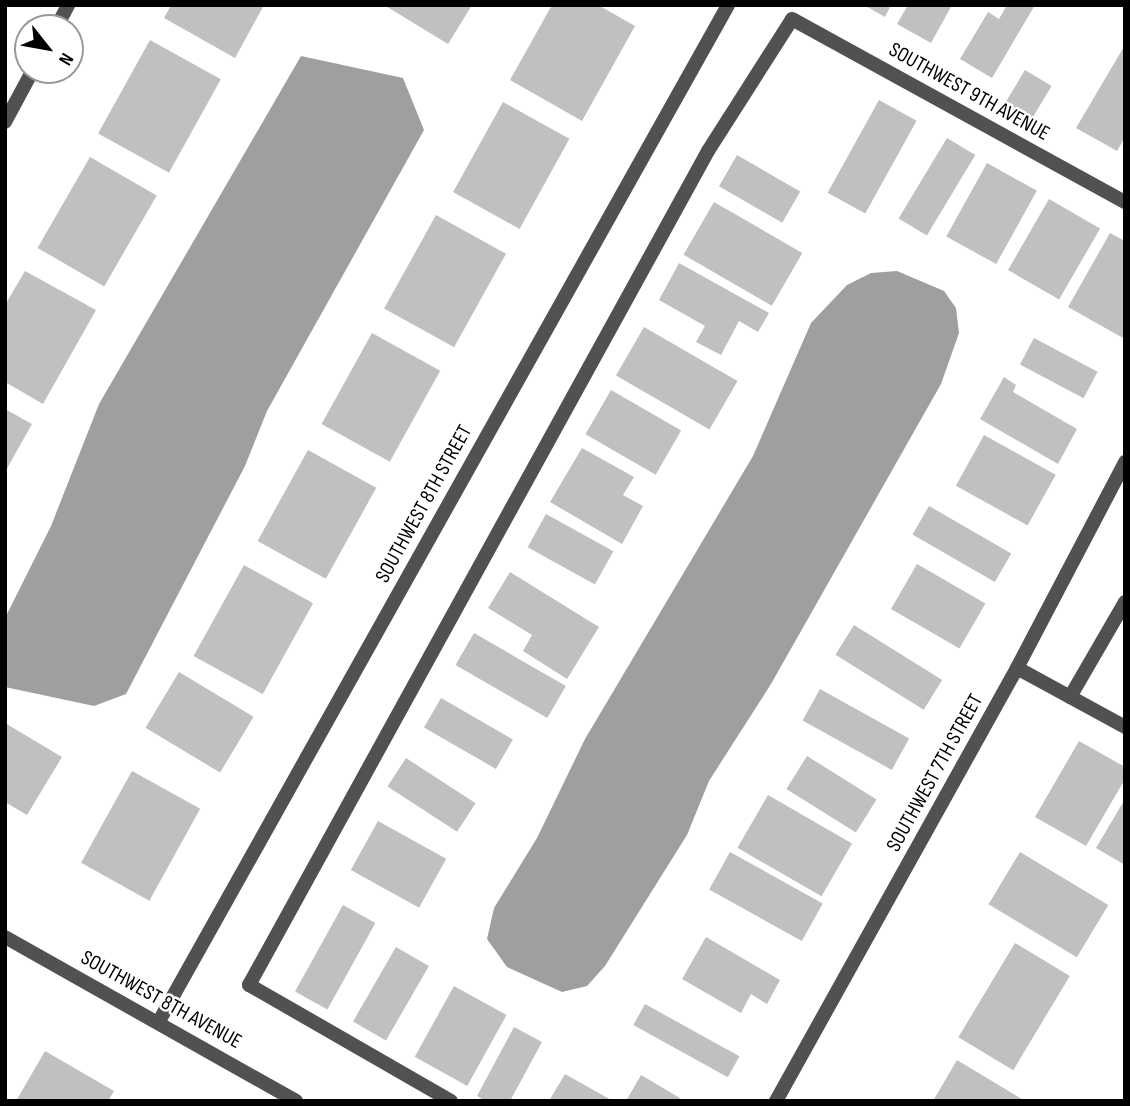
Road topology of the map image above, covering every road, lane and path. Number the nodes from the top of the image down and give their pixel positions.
1 (727, 5) edge
2 (25, 84) edge
3 (5, 122) edge
4 (1125, 202) edge
5 (1125, 462) edge
6 (1125, 602) edge
7 (1017, 668) junction
8 (1070, 697) junction
9 (1125, 727) edge
10 (5, 937) edge
11 (158, 1023) junction
12 (296, 1101) edge
13 (451, 1101) edge
14 (776, 1101) edge

1 - 11 street, SOUTHWEST 8TH STREET
2 - 3 street
4 - 13 street, SOUTHWEST 9TH AVENUE
5 - 7 street, SOUTHWEST 7TH STREET
6 - 8 street
7 - 8 street
7 - 14 street, SOUTHWEST 7TH STREET
8 - 9 street
10 - 11 street, SOUTHWEST 8TH AVENUE
11 - 12 street, SOUTHWEST 8TH AVENUE

